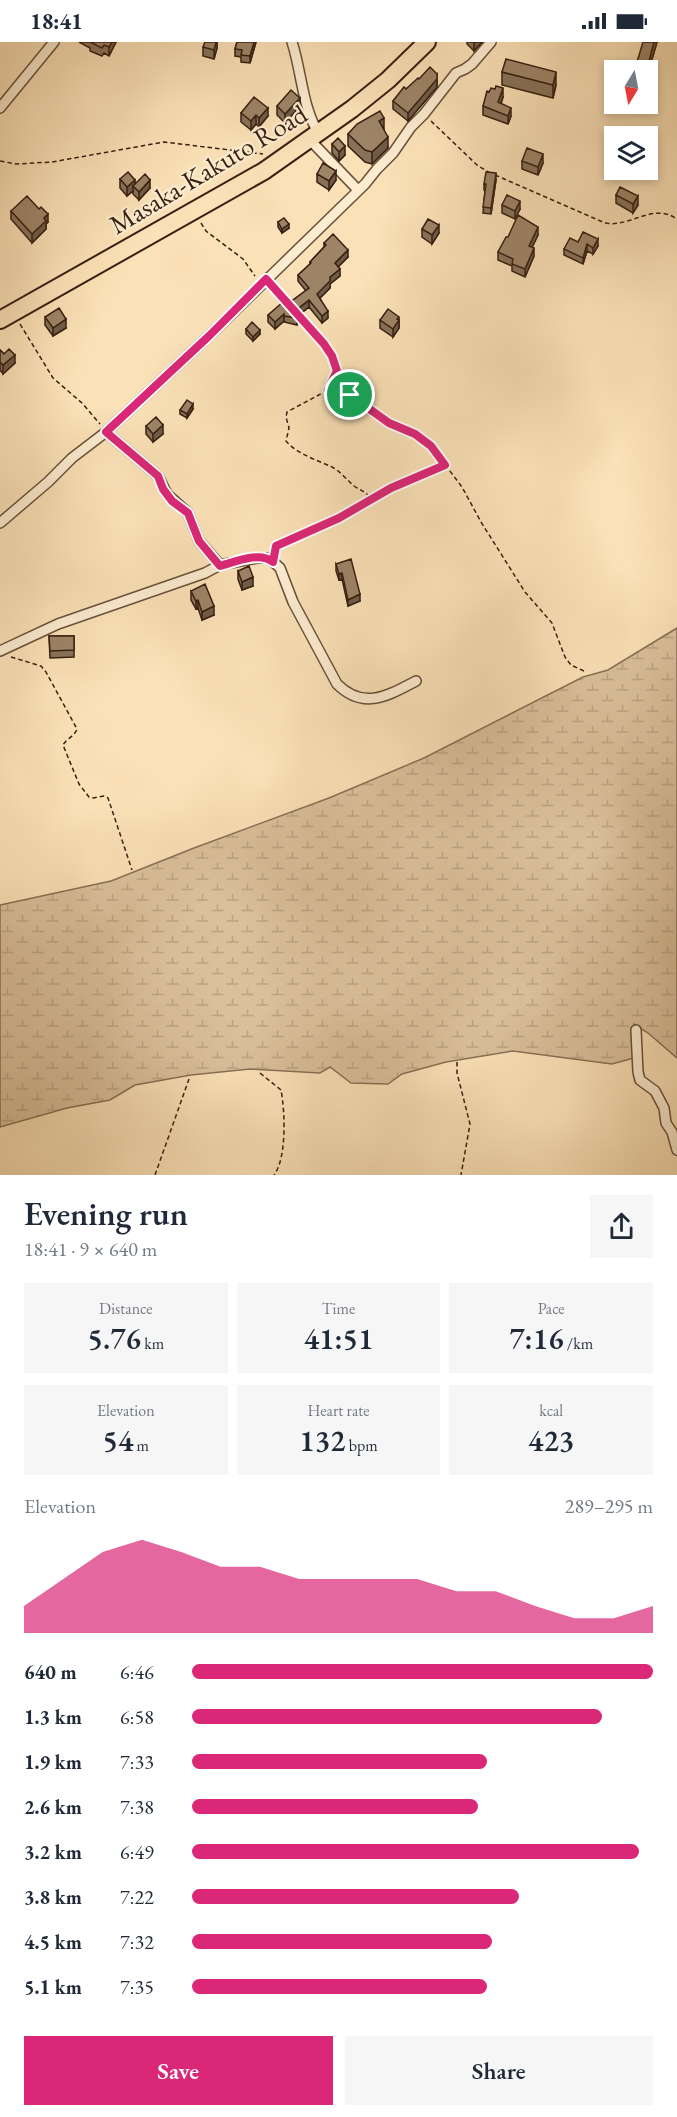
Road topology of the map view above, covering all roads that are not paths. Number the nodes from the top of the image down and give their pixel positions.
1 (54, 42) edge
2 (292, 42) edge
3 (427, 42) edge
4 (491, 42) edge
5 (0, 108) edge
6 (314, 137) junction
7 (358, 190) junction
8 (6, 317) edge
9 (106, 432) junction
10 (0, 523) edge
11 (220, 566) junction
12 (0, 651) edge
13 (416, 681) dead end
14 (636, 1030) dead end
15 (677, 1150) edge

1 - 5 street
2 - 6 street
3 - 6 highway, Masaka-Kakuto Road
4 - 7 street
6 - 7 street
6 - 8 highway, Masaka-Kakuto Road
7 - 9 street
9 - 10 street
9 - 11 street
11 - 12 street
11 - 13 street
14 - 15 street

